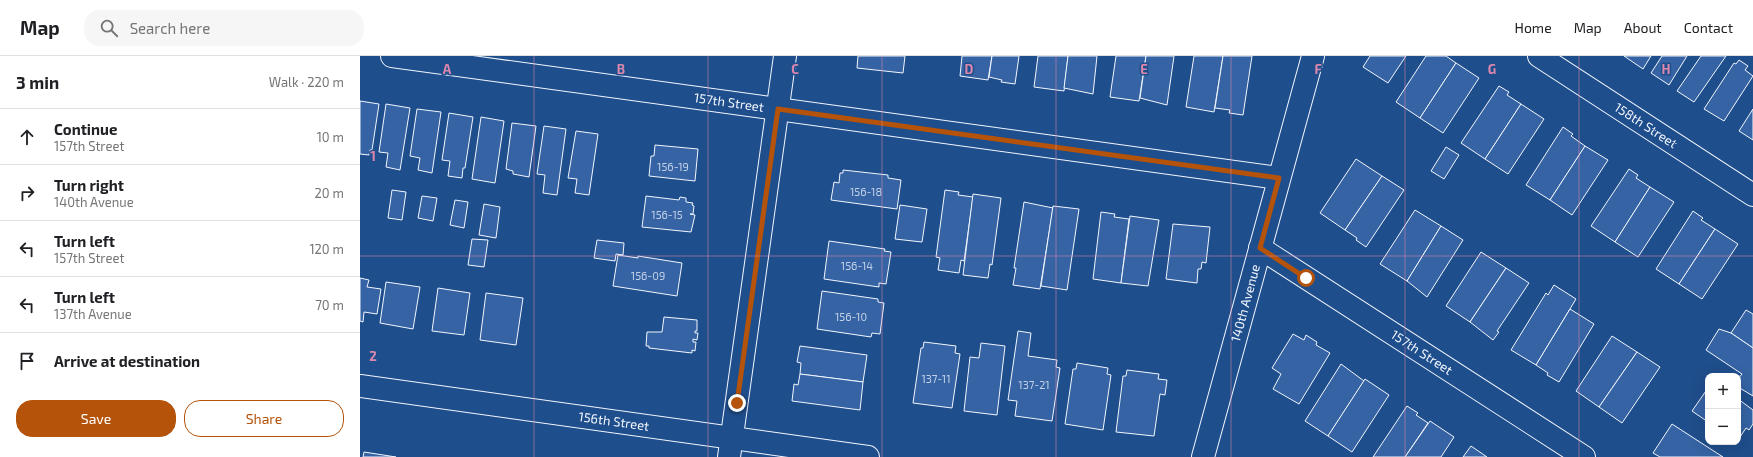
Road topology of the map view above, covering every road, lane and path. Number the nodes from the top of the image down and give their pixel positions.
1 (392, 56) edge
2 (785, 56) edge
3 (1313, 56) edge
4 (1540, 56) edge
5 (778, 109) junction
6 (1279, 178) junction
7 (1753, 195) edge
8 (1260, 248) junction
9 (360, 386) edge
10 (731, 447) edge
11 (868, 457) edge
12 (1202, 457) edge
13 (1584, 457) edge

1 - 5 street, 157th Street
2 - 5 street
3 - 6 street, 140th Avenue
4 - 7 street, 158th Street
5 - 6 street, 157th Street
5 - 10 street
6 - 8 street, 140th Avenue
8 - 12 street, 140th Avenue
8 - 13 street, 157th Street
9 - 10 street, 156th Street
10 - 11 street, 156th Street

